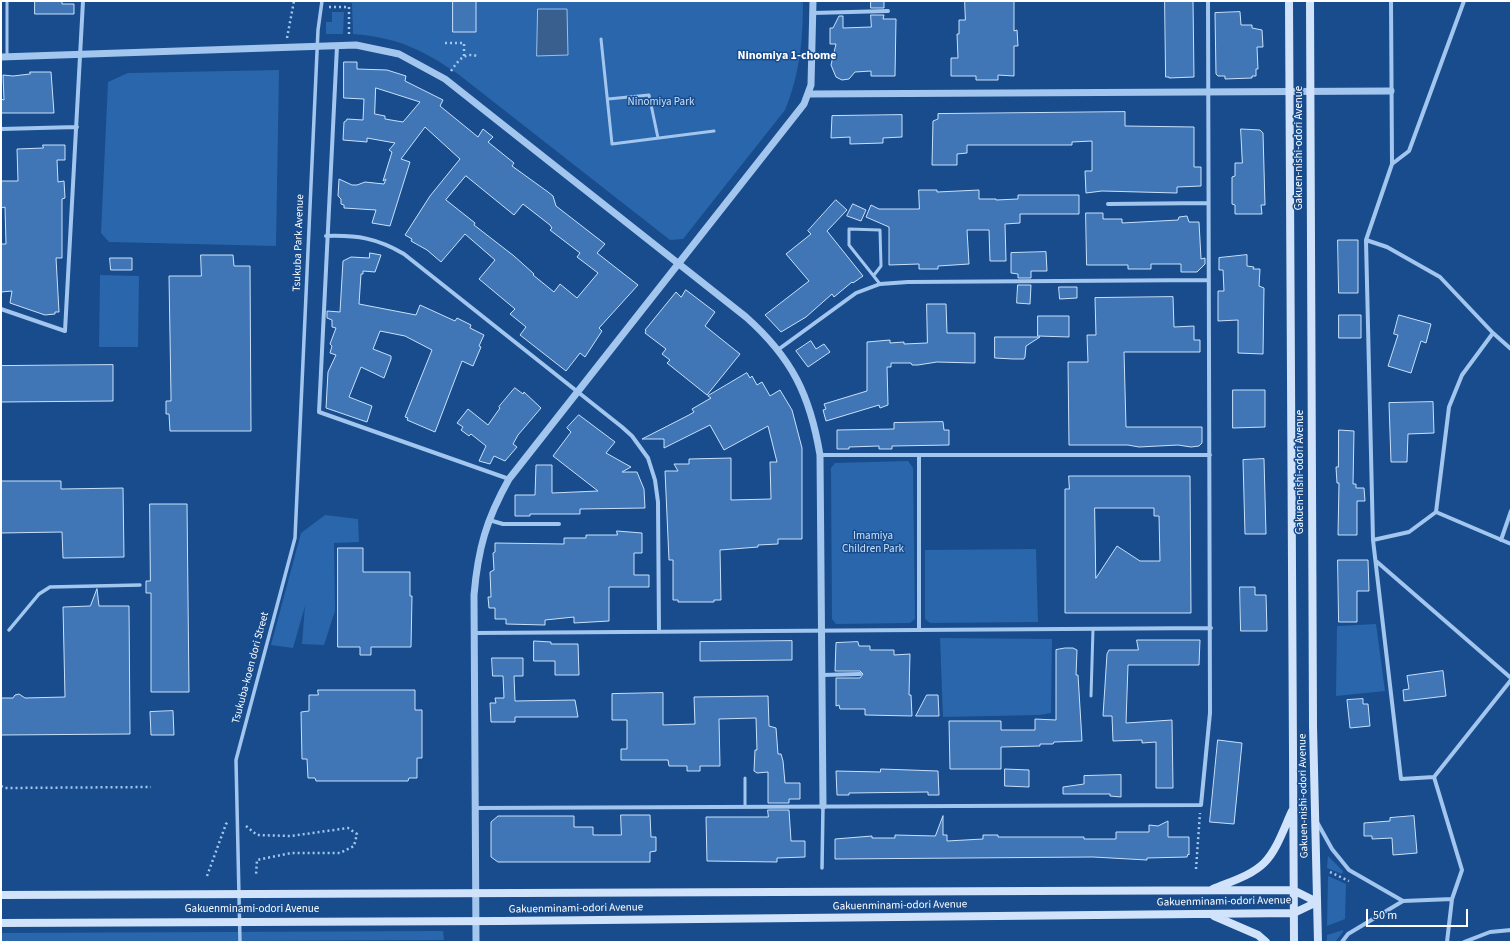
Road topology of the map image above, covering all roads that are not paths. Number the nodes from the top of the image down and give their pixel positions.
1 (7, 1) edge
2 (83, 1) edge
3 (322, 1) edge
4 (813, 1) edge
5 (1208, 1) edge
6 (1289, 1) edge
7 (1310, 1) edge
8 (1391, 1) edge
9 (1464, 1) edge
10 (888, 11) dead end
11 (813, 13) junction
12 (601, 39) dead end
13 (337, 46) junction
14 (80, 54) junction
15 (4, 57) edge
16 (1310, 90) junction
17 (1208, 91) junction
18 (1289, 91) junction
19 (1391, 91) junction
20 (809, 94) junction
21 (608, 99) junction
22 (77, 127) junction
23 (1, 129) edge
24 (714, 131) dead end
25 (658, 138) junction
26 (1392, 164) junction
27 (1208, 203) junction
28 (1108, 204) dead end
29 (326, 236) junction
30 (1366, 240) junction
31 (679, 264) junction
32 (874, 275) junction
33 (1209, 280) junction
34 (880, 284) junction
35 (1, 309) edge
36 (1493, 333) junction
37 (779, 349) junction
38 (1511, 349) edge
39 (578, 391) junction
40 (820, 455) junction
41 (919, 455) junction
42 (1210, 455) junction
43 (509, 480) junction
44 (298, 487) joint
45 (1511, 511) edge
46 (1436, 512) junction
47 (489, 520) junction
48 (560, 524) dead end
49 (1373, 540) junction
50 (1500, 540) junction
51 (1511, 544) edge
52 (1376, 561) junction
53 (140, 586) dead end
54 (1211, 628) junction
55 (1093, 629) junction
56 (9, 630) dead end
57 (919, 630) junction
58 (821, 631) junction
59 (659, 632) junction
60 (476, 633) junction
61 (860, 674) dead end
62 (822, 675) junction
63 (1511, 679) edge
64 (1091, 696) dead end
65 (1434, 777) junction
66 (745, 778) dead end
67 (745, 806) junction
68 (823, 806) junction
69 (476, 808) junction
70 (1293, 808) junction
71 (1315, 820) junction
72 (822, 868) dead end
73 (1211, 890) junction
74 (1294, 890) junction
75 (476, 893) junction
76 (1, 896) edge
77 (1452, 899) junction
78 (1403, 901) junction
79 (1317, 902) junction
80 (1294, 913) junction
81 (1210, 914) junction
82 (476, 921) junction
83 (1, 923) edge
84 (1511, 930) edge
85 (240, 942) edge
86 (476, 942) edge
87 (1266, 942) edge
88 (1294, 942) edge
89 (1318, 942) edge
90 (1342, 942) edge
91 (1447, 942) edge
92 (1464, 942) edge

1 - 15 lane
2 - 14 street
3 - 44 street, Tsukuba Park Avenue
4 - 11 street
5 - 17 street
6 - 18 main road, Gakuen-nishi-odori Avenue
7 - 16 main road, Gakuen-nishi-odori Avenue
8 - 19 street
9 - 26 street
10 - 11 street
11 - 20 street
12 - 21 lane
13 - 14 street
13 - 29 street
13 - 31 street
14 - 15 street
14 - 22 street
16 - 18 street
16 - 19 street
16 - 71 main road, Gakuen-nishi-odori Avenue
17 - 18 street
17 - 20 street
17 - 27 street
18 - 70 main road, Gakuen-nishi-odori Avenue
19 - 26 street
20 - 31 street
21 - 25 lane
21 - 25 lane
22 - 23 street
22 - 35 street
24 - 25 lane
26 - 30 street
27 - 28 street
27 - 33 street
29 - 39 street
29 - 43 street
30 - 36 street
30 - 49 street
31 - 37 street
31 - 39 street
32 - 32 lane
32 - 34 lane
33 - 34 street
33 - 42 street
34 - 37 street
36 - 38 street
36 - 46 street
37 - 40 street
39 - 43 street
39 - 59 street
40 - 41 street
40 - 58 street
41 - 42 street
41 - 57 street
42 - 54 street
43 - 47 street
44 - 85 street, Tsukuba-koen dori Street
45 - 50 street
46 - 49 street
46 - 50 street
47 - 48 street
47 - 60 street
49 - 52 street
50 - 51 street
52 - 63 street
52 - 65 street
53 - 56 street
54 - 55 street
54 - 68 street
55 - 57 street
55 - 64 lane
57 - 58 street
58 - 59 street
58 - 62 street
59 - 60 street
60 - 69 street
61 - 62 street
62 - 68 street
63 - 65 street
65 - 77 street
66 - 67 lane
67 - 68 street
67 - 69 street
68 - 72 street
69 - 75 street
70 - 73 main road
70 - 74 main road, Gakuen-nishi-odori Avenue
71 - 78 street
71 - 79 main road, Gakuen-nishi-odori Avenue
73 - 74 main road, Gakuenminami-odori Avenue
73 - 75 main road, Gakuenminami-odori Avenue
74 - 79 main road, Gakuenminami-odori Avenue
74 - 80 main road, Gakuen-nishi-odori Avenue
75 - 76 main road, Gakuenminami-odori Avenue
75 - 82 street
77 - 78 street
77 - 91 street
78 - 90 street
79 - 80 main road, Gakuenminami-odori Avenue
79 - 89 main road, Gakuen-nishi-odori Avenue
80 - 81 main road, Gakuenminami-odori Avenue
80 - 88 main road, Gakuen-nishi-odori Avenue
81 - 82 main road, Gakuenminami-odori Avenue
81 - 87 main road
82 - 83 main road, Gakuenminami-odori Avenue
82 - 86 street
84 - 92 street

